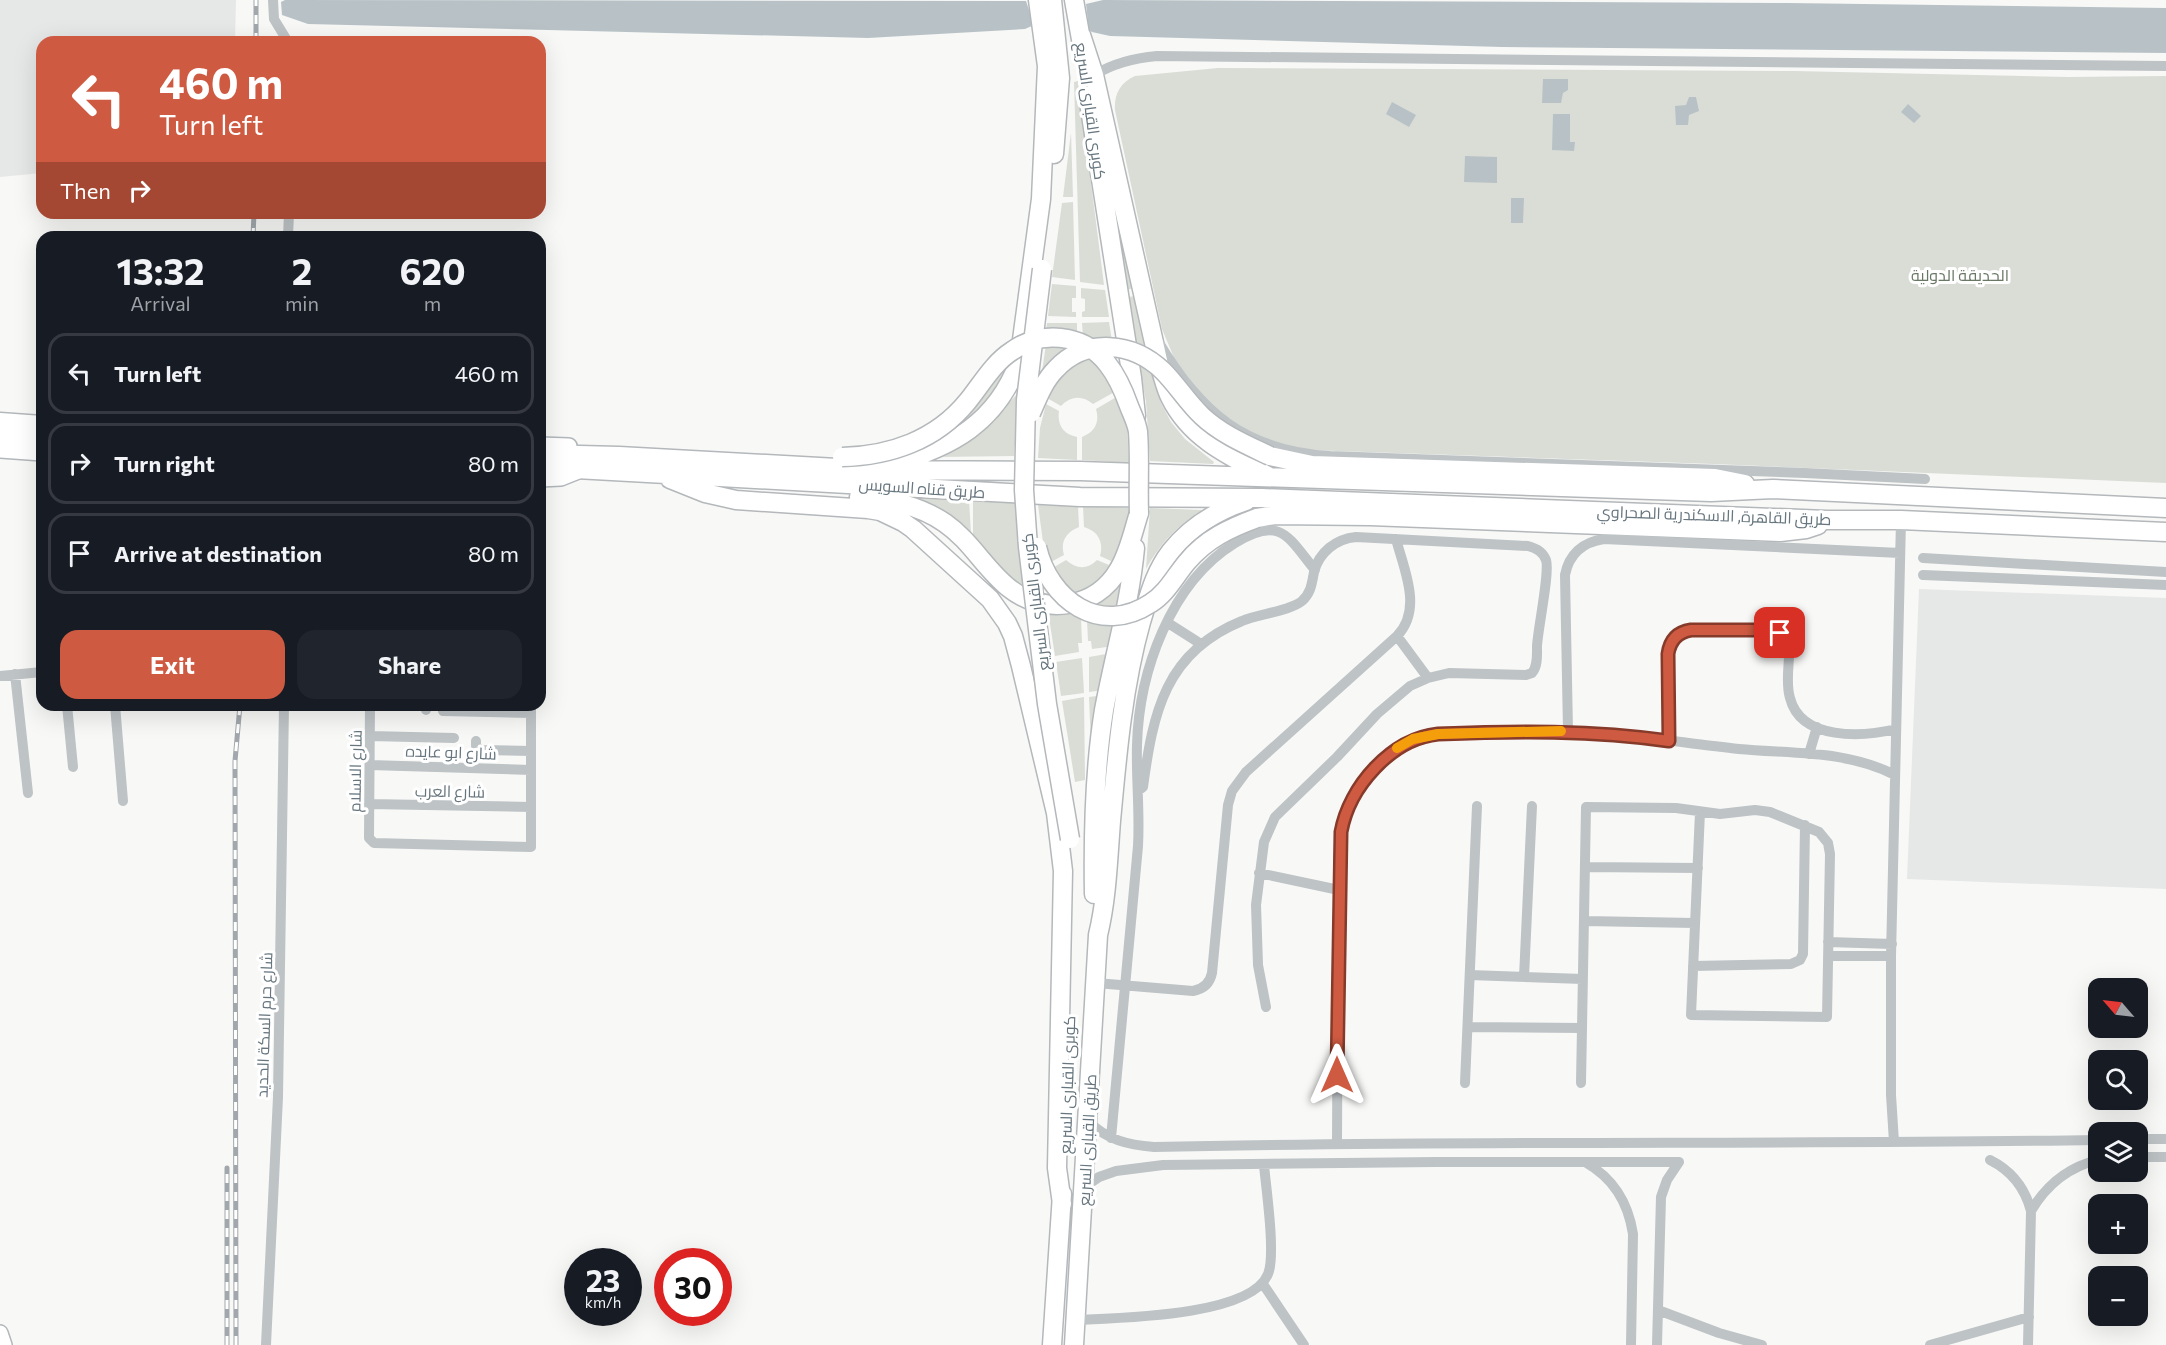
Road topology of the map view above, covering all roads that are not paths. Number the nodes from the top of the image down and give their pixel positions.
1 (273, 0) edge
2 (1038, 0) edge
3 (1052, 0) edge
4 (1074, 0) edge
5 (1081, 35) junction
6 (284, 36) edge
7 (2166, 66) edge
8 (1094, 75) junction
9 (1152, 330) junction
10 (0, 414) edge
11 (36, 417) edge
12 (0, 422) edge
13 (36, 424) edge
14 (1024, 428) junction
15 (1137, 430) junction
16 (0, 436) edge
17 (36, 438) edge
18 (546, 445) edge
19 (0, 450) edge
20 (36, 453) edge
21 (546, 453) edge
22 (619, 456) junction
23 (691, 460) junction
24 (546, 467) edge
25 (581, 470) junction
26 (873, 470) junction
27 (659, 474) junction
28 (1272, 478) junction
29 (546, 479) edge
30 (690, 488) junction
31 (1925, 488) junction
32 (1760, 489) junction
33 (1262, 498) junction
34 (2166, 508) edge
35 (1139, 513) junction
36 (1827, 520) junction
37 (1901, 520) junction
38 (1026, 521) junction
39 (2166, 532) edge
40 (1396, 539) junction
41 (1900, 553) junction
42 (1923, 558) dead end
43 (1315, 570) junction
44 (2166, 572) edge
45 (1923, 575) dead end
46 (2166, 585) edge
47 (1168, 623) junction
48 (1397, 636) junction
49 (1202, 644) junction
50 (36, 672) edge
51 (15, 674) junction
52 (0, 675) edge
53 (1428, 678) junction
54 (68, 711) edge
55 (116, 711) edge
56 (285, 711) edge
57 (370, 711) edge
58 (531, 711) edge
59 (1817, 727) junction
60 (1896, 729) junction
61 (1568, 731) junction
62 (370, 736) junction
63 (454, 738) dead end
64 (477, 741) dead end
65 (1669, 741) junction
66 (531, 751) junction
67 (1809, 754) junction
68 (370, 765) junction
69 (73, 766) dead end
70 (531, 770) junction
71 (1895, 775) junction
72 (1139, 789) junction
73 (28, 793) dead end
74 (123, 801) dead end
75 (369, 804) junction
76 (1477, 806) dead end
77 (1532, 806) dead end
78 (531, 807) junction
79 (1700, 812) junction
80 (1805, 825) junction
81 (1585, 867) junction
82 (1698, 868) junction
83 (1259, 873) junction
84 (1339, 890) junction
85 (1584, 921) junction
86 (1695, 923) junction
87 (1098, 935) junction
88 (1828, 942) junction
89 (1892, 944) junction
90 (1828, 956) junction
91 (1891, 956) junction
92 (1693, 966) junction
93 (1470, 975) junction
94 (1524, 977) junction
95 (1583, 979) junction
96 (1096, 983) junction
97 (1124, 985) junction
98 (1266, 1007) dead end
99 (1468, 1027) junction
100 (1582, 1028) junction
101 (1465, 1083) dead end
102 (1581, 1083) dead end
103 (1088, 1121) junction
104 (1111, 1138) junction
105 (2166, 1138) edge
106 (2148, 1139) edge
107 (2088, 1140) edge
108 (1894, 1142) junction
109 (1337, 1144) junction
110 (2148, 1158) edge
111 (2165, 1158) edge
112 (1990, 1160) dead end
113 (1584, 1162) junction
114 (2088, 1163) edge
115 (1264, 1165) junction
116 (1084, 1187) junction
117 (1062, 1204) junction
118 (2031, 1211) junction
119 (1263, 1284) junction
120 (1658, 1310) junction
121 (2029, 1317) junction
122 (1075, 1320) junction
123 (0, 1333) edge
124 (4, 1345) edge
125 (266, 1345) edge
126 (1052, 1345) edge
127 (1074, 1345) edge
128 (1304, 1345) edge
129 (1631, 1345) edge
130 (1657, 1345) edge
131 (1762, 1345) edge
132 (1930, 1345) edge
133 (2028, 1345) edge

1 - 6 street
2 - 26 highway
3 - 14 highway, كوبرى القبارى السريع, bridge
4 - 5 highway, كوبرى القبارى السريع
5 - 8 highway
5 - 15 highway, كوبرى القبارى السريع, bridge
7 - 8 street
8 - 9 highway
9 - 28 highway
9 - 31 street
10 - 11 street
12 - 13 highway
14 - 32 highway, bridge
14 - 38 highway, كوبرى القبارى السريع, bridge
15 - 23 highway, bridge
15 - 35 highway, كوبرى القبارى السريع, bridge
16 - 17 highway
18 - 22 street, طريق قناه السويس
19 - 20 street
21 - 22 highway, طريق قناه السويس
22 - 23 highway, طريق قناه السويس
23 - 26 highway, طريق قناه السويس
24 - 25 highway, طريق قناه السويس
25 - 27 highway, طريق قناه السويس
25 - 29 street, طريق قناه السويس
26 - 28 highway, طريق قناه السويس
27 - 30 highway
27 - 33 highway, طريق قناه السويس
28 - 32 highway, طريق القاهرة, الاسكندرية الصحراوي
30 - 35 highway, bridge
30 - 117 highway
31 - 32 highway, طريق القاهرة, الاسكندرية الصحراوي
31 - 34 highway, طريق القاهرة, الاسكندرية الصحراوي
33 - 36 highway, طريق القاهرة, الاسكندرية الصحراوي
33 - 87 highway
35 - 87 highway, كوبرى القبارى السريع
36 - 37 highway, طريق القاهرة, الاسكندرية الصحراوي
36 - 38 highway, bridge
37 - 39 highway, طريق القاهرة, الاسكندرية الصحراوي
37 - 41 street
38 - 117 highway, كوبرى القبارى السريع, bridge
40 - 43 street
40 - 48 street
40 - 53 street
41 - 60 street
41 - 61 street
42 - 44 street
43 - 47 street
43 - 49 street
45 - 46 street
47 - 49 street
47 - 72 street
48 - 53 street
48 - 97 street
49 - 72 street
50 - 51 street
51 - 52 street
51 - 73 street
53 - 83 street
54 - 69 street
55 - 74 street
56 - 125 street, شارع حرم السكة الحديد
57 - 62 street, شارع الاسلام
58 - 66 street
59 - 60 street
59 - 65 street
59 - 67 street
60 - 71 street
61 - 65 street
61 - 84 street
62 - 63 street
62 - 68 street, شارع الاسلام
64 - 66 street
65 - 67 street
66 - 70 street
67 - 71 street
68 - 70 street, شارع ابو عايده
68 - 75 street, شارع الاسلام
70 - 78 street
71 - 89 street
72 - 97 street
75 - 78 street, شارع العرب
75 - 78 street, شارع الاسلام
76 - 93 street
77 - 94 street
79 - 80 street
79 - 81 street
79 - 82 street
80 - 88 street
80 - 92 street
81 - 82 street
81 - 85 street
82 - 86 street
83 - 84 street
83 - 98 street
84 - 109 street
85 - 86 street
85 - 95 street
86 - 92 street
87 - 96 highway, طريق القبارى السريع
88 - 89 street
88 - 90 street
89 - 91 street
90 - 91 street
90 - 92 street
91 - 108 street
93 - 94 street
93 - 99 street
94 - 95 street
95 - 100 street
96 - 97 street
96 - 103 highway, طريق القبارى السريع
97 - 104 street
99 - 100 street
99 - 101 street
100 - 102 street
103 - 104 street
103 - 116 highway, طريق القبارى السريع
104 - 109 street
105 - 106 street
107 - 108 street
108 - 109 street
110 - 111 street
112 - 118 street
113 - 115 street
113 - 120 street
113 - 129 street
114 - 118 street
115 - 116 street
115 - 119 street
116 - 122 highway, طريق القبارى السريع
117 - 126 highway, طريق القبارى السريع
118 - 121 street
119 - 122 street
119 - 128 street
120 - 130 street
120 - 131 street
121 - 132 street
121 - 133 street
122 - 127 highway, طريق القبارى السريع
123 - 124 street

